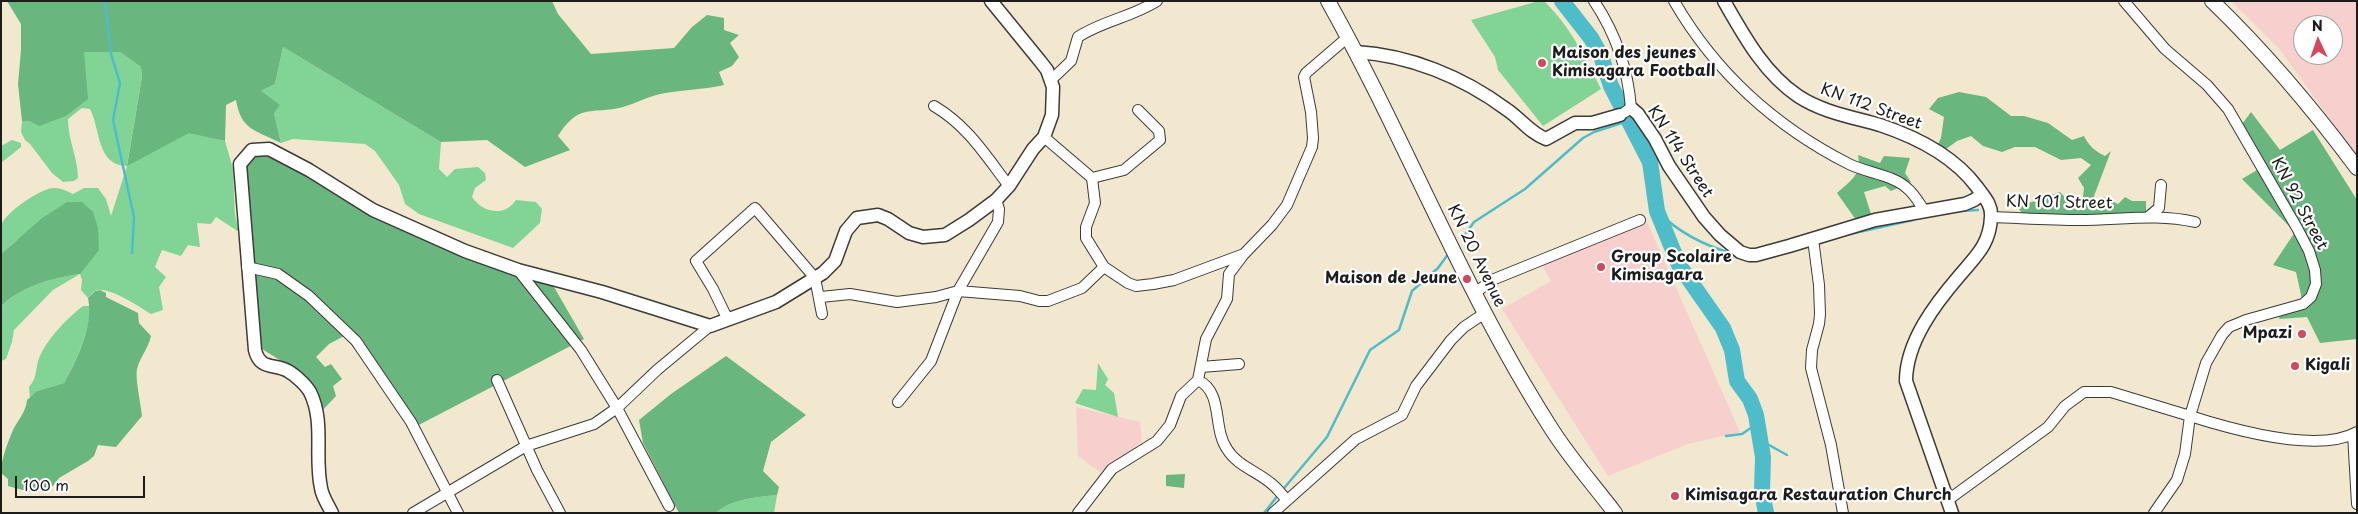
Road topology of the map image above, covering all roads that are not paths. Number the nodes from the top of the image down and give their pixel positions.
1 (992, 1) edge
2 (1157, 1) edge
3 (1328, 1) edge
4 (1594, 1) edge
5 (1674, 1) edge
6 (1724, 1) edge
7 (2124, 1) edge
8 (2212, 1) edge
9 (1348, 37) junction
10 (1356, 52) junction
11 (1050, 81) junction
12 (934, 106) dead end
13 (1631, 108) junction
14 (1138, 110) dead end
15 (1620, 115) joint
16 (1044, 138) junction
17 (2357, 168) edge
18 (1092, 178) junction
19 (2161, 185) dead end
20 (1009, 186) junction
21 (1982, 194) junction
22 (996, 200) junction
23 (1924, 210) junction
24 (1991, 216) junction
25 (2148, 217) junction
26 (1640, 220) dead end
27 (2195, 222) dead end
28 (1813, 239) junction
29 (1244, 254) junction
30 (247, 267) junction
31 (1104, 267) junction
32 (518, 270) junction
33 (815, 278) junction
34 (958, 291) junction
35 (1474, 293) junction
36 (821, 297) junction
37 (1485, 313) junction
38 (822, 314) dead end
39 (728, 320) junction
40 (710, 326) junction
41 (1239, 364) dead end
42 (1201, 367) junction
43 (497, 380) dead end
44 (1198, 380) junction
45 (898, 402) dead end
46 (617, 408) junction
47 (2190, 416) junction
48 (2355, 433) edge
49 (526, 446) junction
50 (447, 494) junction
51 (1286, 499) junction
52 (1948, 500) junction
53 (2357, 504) edge
54 (669, 506) dead end
55 (332, 513) edge
56 (413, 513) edge
57 (458, 513) edge
58 (560, 513) edge
59 (1078, 513) edge
60 (1273, 513) edge
61 (1615, 513) edge
62 (1843, 513) edge
63 (1952, 513) edge
64 (2154, 513) edge

1 - 11 street
2 - 11 street
3 - 9 main road, KN 20 Avenue
4 - 13 street
5 - 23 street
6 - 21 street, KN 112 Street
7 - 47 street, KN 92 Street
8 - 17 main road
9 - 10 main road, KN 20 Avenue
9 - 29 street
10 - 15 street, KN 114 Street
10 - 35 main road, KN 20 Avenue
11 - 16 street
12 - 20 street
13 - 15 street, KN 114 Street
13 - 28 street, KN 114 Street
14 - 18 street
16 - 18 street
16 - 20 street
18 - 31 street
19 - 25 street
20 - 22 street
21 - 23 street, KN 114 Street
21 - 24 street, KN 112 Street
22 - 33 street
22 - 34 street
23 - 28 street, KN 114 Street
24 - 25 street, KN 101 Street
24 - 52 street
25 - 27 street, KN 101 Street
26 - 35 street
28 - 62 street
29 - 31 street
29 - 42 street
30 - 32 street
30 - 50 street
30 - 55 street
31 - 34 street
32 - 40 street
32 - 46 street
33 - 36 street
33 - 39 street
33 - 39 street
34 - 36 street
34 - 45 street
35 - 37 main road, KN 20 Avenue
36 - 38 street
37 - 51 street
37 - 61 main road, KN 20 Avenue
39 - 40 street
40 - 46 street
41 - 42 street
42 - 44 street
43 - 49 street
44 - 51 street
44 - 59 street
46 - 49 street
46 - 54 street
47 - 48 street
47 - 52 street
47 - 64 street, KN 92 Street
48 - 53 street
49 - 50 street
49 - 58 street
50 - 56 street
50 - 57 street
51 - 60 street
52 - 63 street

